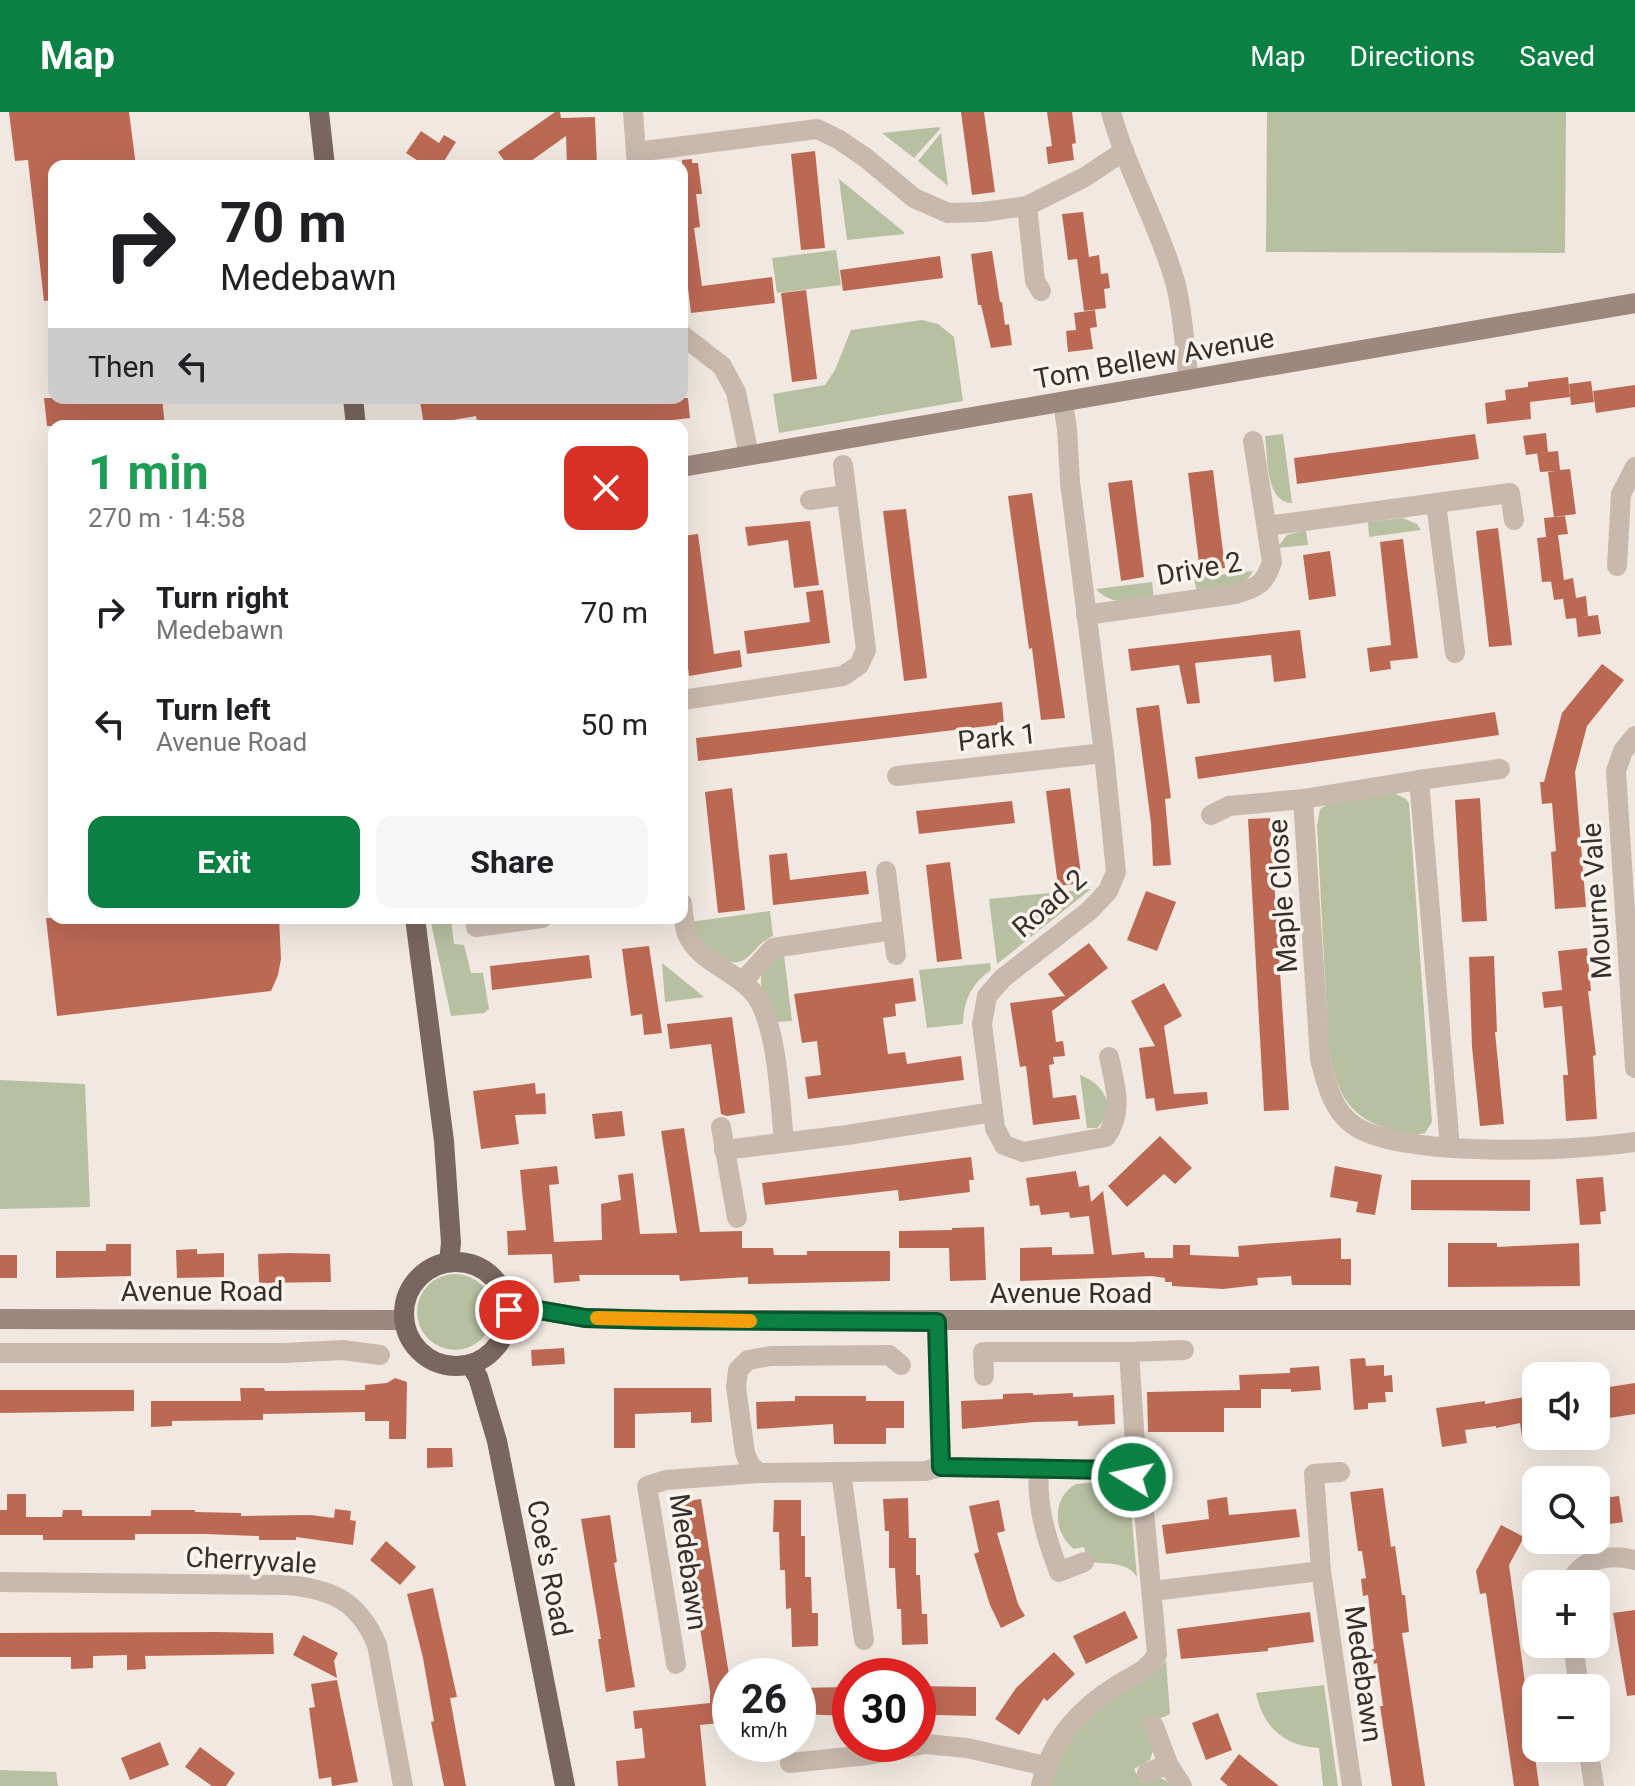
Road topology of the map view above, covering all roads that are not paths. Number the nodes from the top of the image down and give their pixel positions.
1 (319, 112) edge
2 (633, 112) edge
3 (1111, 112) edge
4 (810, 120) edge
5 (1124, 151) junction
6 (636, 159) edge
7 (324, 160) edge
8 (1027, 206) junction
9 (1041, 291) dead end
10 (1635, 303) edge
11 (688, 340) edge
12 (1189, 380) junction
13 (1063, 403) junction
14 (1253, 441) dead end
15 (749, 455) junction
16 (843, 465) dead end
17 (688, 466) edge
18 (1635, 467) edge
19 (846, 495) junction
20 (810, 500) dead end
21 (1436, 503) junction
22 (1514, 520) dead end
23 (1267, 526) junction
24 (1617, 566) dead end
25 (1086, 615) junction
26 (1455, 653) dead end
27 (688, 699) edge
28 (1635, 736) edge
29 (1104, 753) junction
30 (1500, 769) dead end
31 (897, 776) dead end
32 (1419, 780) junction
33 (1303, 799) junction
34 (1211, 815) dead end
35 (886, 871) dead end
36 (416, 924) edge
37 (686, 924) edge
38 (893, 930) junction
39 (896, 955) dead end
40 (742, 982) junction
41 (1109, 1057) dead end
42 (1635, 1068) edge
43 (993, 1112) junction
44 (721, 1127) dead end
45 (784, 1142) junction
46 (1635, 1142) edge
47 (1450, 1147) junction
48 (724, 1150) junction
49 (737, 1218) dead end
50 (449, 1261) junction
51 (509, 1310) junction
52 (0, 1319) edge
53 (404, 1320) junction
54 (1635, 1320) edge
55 (937, 1322) junction
56 (1184, 1350) dead end
57 (1129, 1352) junction
58 (0, 1353) edge
59 (380, 1355) dead end
60 (470, 1364) junction
61 (901, 1365) dead end
62 (984, 1376) dead end
63 (941, 1467) junction
64 (1039, 1468) junction
65 (841, 1472) junction
66 (1340, 1472) dead end
67 (759, 1473) junction
68 (1132, 1477) junction
69 (1635, 1560) edge
70 (1084, 1562) dead end
71 (1580, 1570) edge
72 (1321, 1571) junction
73 (0, 1582) edge
74 (1152, 1591) junction
75 (864, 1640) dead end
76 (676, 1664) dead end
77 (1154, 1726) dead end
78 (1590, 1762) edge
79 (790, 1763) dead end
80 (1168, 1764) junction
81 (1147, 1773) dead end
82 (1043, 1776) edge
83 (403, 1786) edge
84 (565, 1786) edge
85 (1182, 1786) edge
86 (1352, 1786) edge
87 (1594, 1786) edge

1 - 7 main road
2 - 6 street
3 - 5 street
4 - 6 street
4 - 8 street
5 - 8 street
5 - 12 street
8 - 9 street
10 - 12 main road, Tom Bellew Avenue
11 - 15 street
12 - 13 main road, Tom Bellew Avenue
13 - 15 main road, Tom Bellew Avenue
13 - 25 street, Road 2
14 - 23 street, Drive 2
15 - 17 main road, Tom Bellew Avenue
16 - 19 street
18 - 24 street
19 - 20 street
19 - 27 street
21 - 22 street, Drive 2
21 - 23 street, Drive 2
21 - 26 street
23 - 25 street, Drive 2
25 - 29 street, Road 2
28 - 42 street, Mourne Vale
29 - 31 street, Park 1
29 - 43 street, Road 2
30 - 32 street, Maple Close
32 - 33 street, Maple Close
32 - 47 street
33 - 34 street
33 - 47 street, Maple Close
35 - 38 street
36 - 50 main road
37 - 40 street
38 - 39 street
38 - 40 street
40 - 45 street
41 - 43 street, Road 2
43 - 45 street
44 - 48 street
45 - 48 street
46 - 47 street, Maple Close
48 - 49 street
50 - 51 main road
50 - 53 main road
51 - 55 main road, Avenue Road
51 - 60 main road
52 - 53 main road, Avenue Road
53 - 60 main road
54 - 55 main road, Avenue Road
55 - 63 street
56 - 57 street
57 - 62 street
57 - 68 street
58 - 59 street
60 - 84 main road, Coe's Road
61 - 67 street
63 - 64 street
63 - 65 street
64 - 68 street
64 - 70 street
65 - 67 street
65 - 75 street
66 - 72 street, Medebawn
67 - 76 street, Medebawn
68 - 74 street
69 - 71 street
72 - 74 street, Medebawn
72 - 86 street, Medebawn
73 - 83 street, Cherryvale
74 - 82 street
77 - 80 street
78 - 87 street
79 - 82 street
80 - 81 street
80 - 85 street

